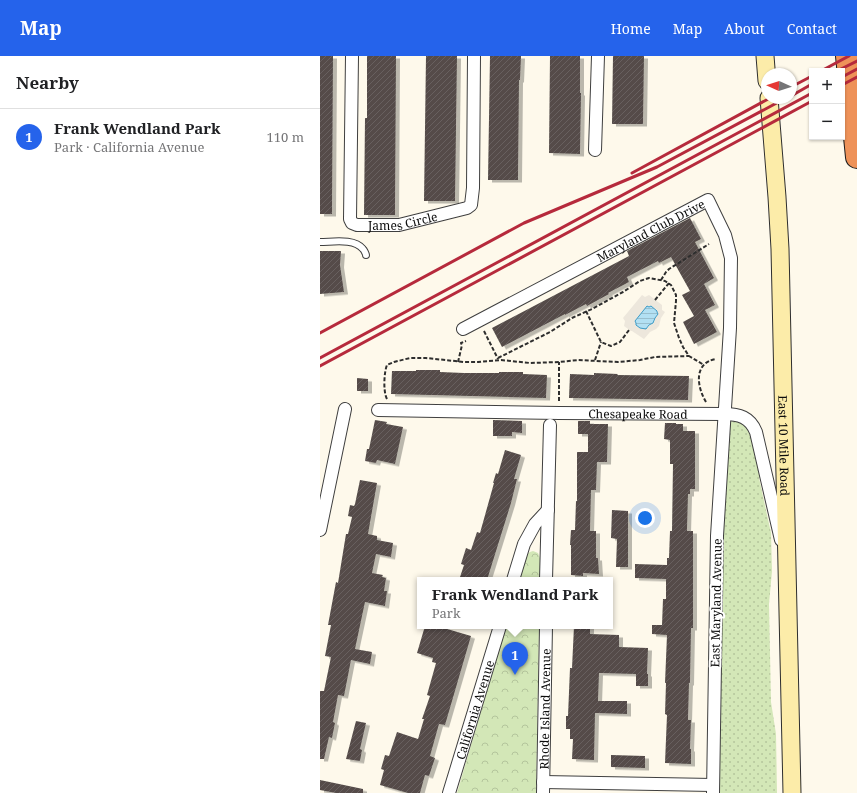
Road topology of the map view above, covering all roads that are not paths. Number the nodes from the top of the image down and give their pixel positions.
1 (352, 56) edge
2 (474, 56) edge
3 (598, 56) edge
4 (765, 56) edge
5 (847, 56) edge
6 (766, 68) edge
7 (769, 104) edge
8 (595, 150) dead end
9 (857, 157) edge
10 (320, 242) edge
11 (366, 255) dead end
12 (465, 335) road end
13 (345, 409) dead end
14 (378, 410) dead end
15 (724, 414) junction
16 (550, 426) dead end
17 (548, 510) junction
18 (320, 530) edge
19 (787, 563) junction
20 (514, 577) edge
21 (546, 577) edge
22 (499, 629) edge
23 (546, 629) edge
24 (543, 788) edge
25 (713, 789) edge
26 (450, 793) edge
27 (792, 793) edge

1 - 2 street, James Circle
3 - 8 street
4 - 6 main road
5 - 9 highway
7 - 19 main road, East 10 Mile Road
10 - 11 lane
12 - 15 street, Maryland Club Drive
13 - 18 street
14 - 15 street, Chesapeake Road
15 - 19 street, Chesapeake Road
15 - 25 street, East Maryland Avenue
16 - 17 street
17 - 20 street
17 - 21 street
19 - 27 main road, East 10 Mile Road
22 - 26 street, California Avenue
23 - 24 street, Rhode Island Avenue
24 - 25 street

